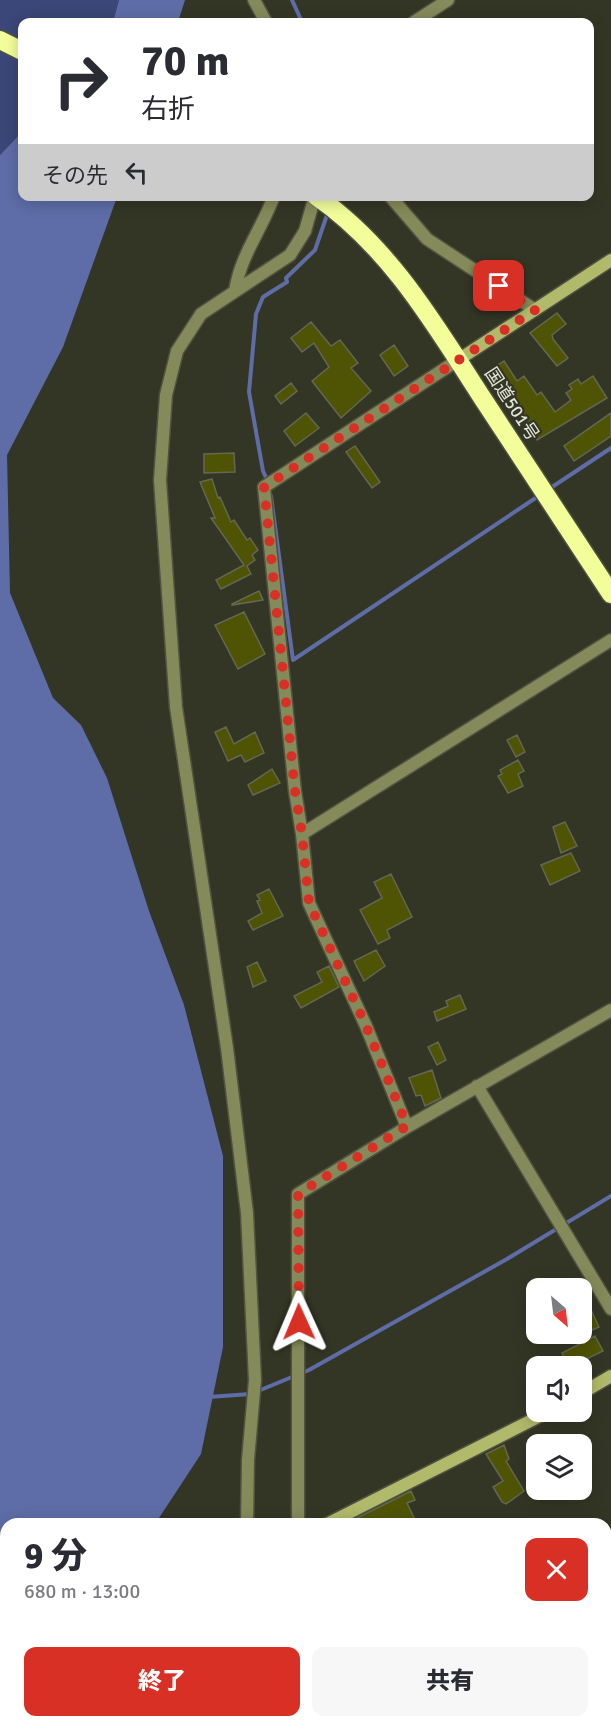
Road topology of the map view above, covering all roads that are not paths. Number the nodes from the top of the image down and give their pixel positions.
1 (254, 0) edge
2 (448, 0) edge
3 (264, 18) edge
4 (420, 18) edge
5 (0, 40) edge
6 (18, 49) edge
7 (272, 201) edge
8 (314, 201) edge
9 (322, 201) edge
10 (394, 201) edge
11 (611, 260) edge
12 (235, 291) junction
13 (535, 310) junction
14 (458, 360) junction
15 (611, 594) edge
16 (611, 640) edge
17 (302, 834) junction
18 (611, 1010) edge
19 (477, 1086) junction
20 (407, 1126) junction
21 (611, 1309) edge
22 (611, 1376) edge
23 (592, 1387) edge
24 (528, 1422) edge
25 (247, 1518) edge
26 (298, 1518) edge
27 (339, 1518) edge

1 - 3 street
2 - 4 street
5 - 6 highway
7 - 12 street
8 - 12 street
9 - 14 highway, 国道501号
10 - 13 street
11 - 13 street
12 - 25 street
13 - 14 street
14 - 15 highway, 国道501号
14 - 17 street
16 - 17 street
17 - 20 street
18 - 19 street
19 - 20 street
19 - 21 street
20 - 26 street
22 - 23 street
24 - 27 street

